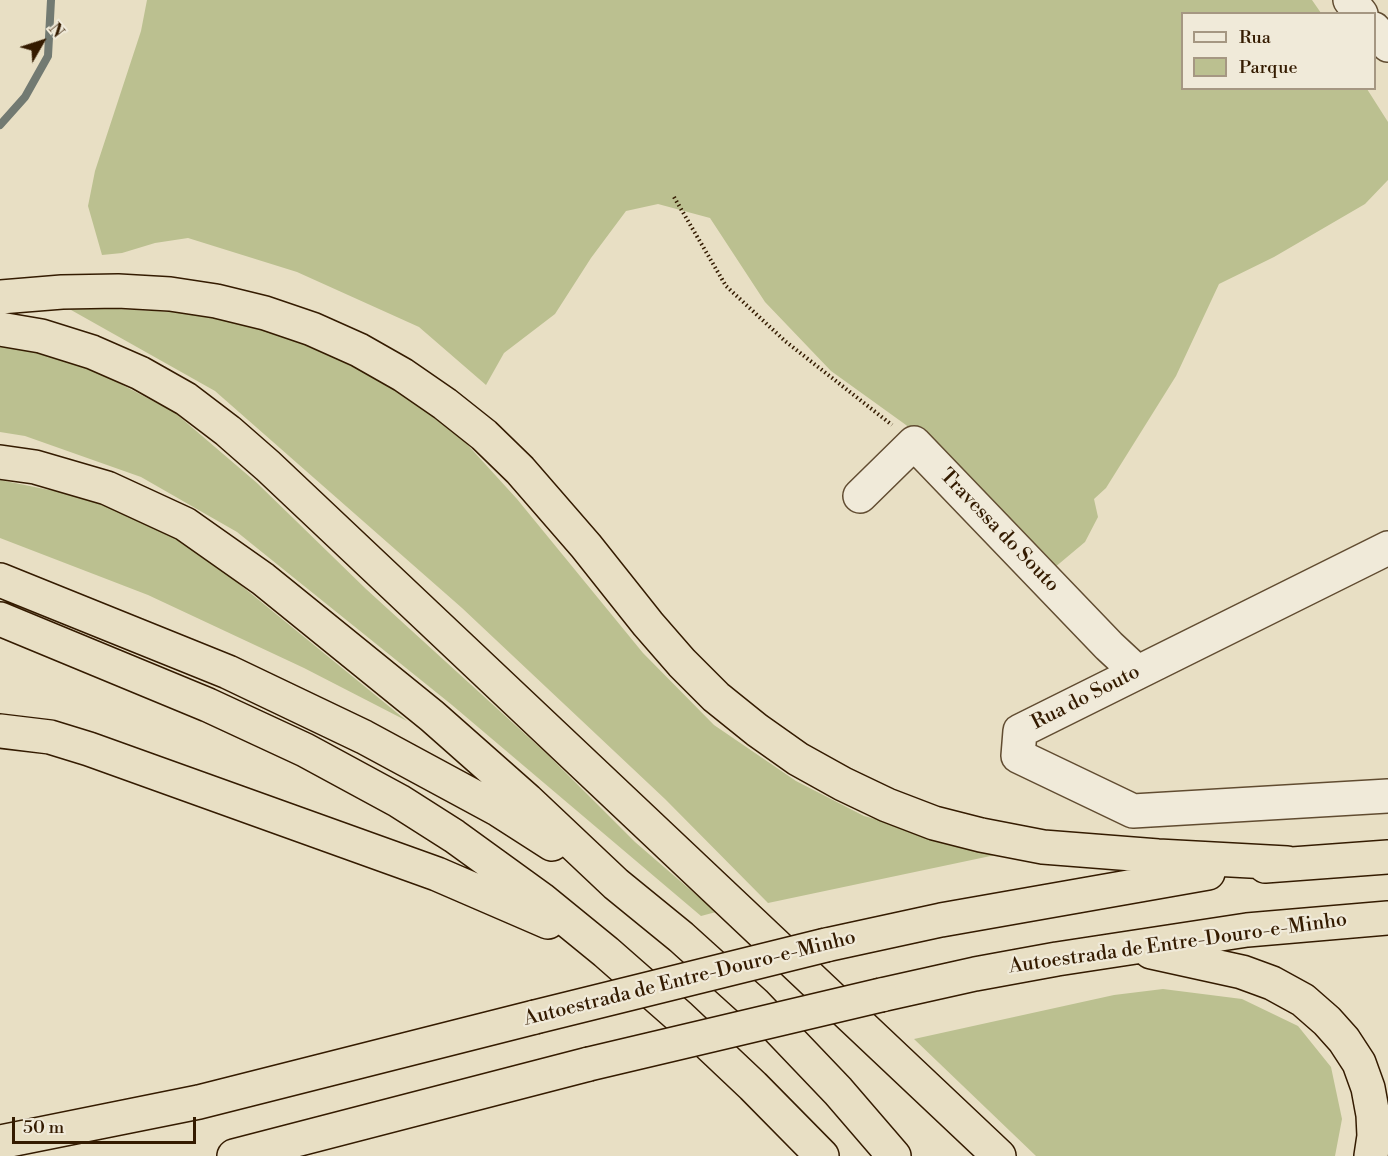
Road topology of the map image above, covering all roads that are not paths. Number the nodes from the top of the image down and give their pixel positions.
1 (1350, 0) edge
2 (1359, 12) edge
3 (1376, 31) edge
4 (1388, 45) edge
5 (0, 297) edge
6 (0, 329) edge
7 (0, 462) edge
8 (860, 496) dead end
9 (1388, 548) edge
10 (0, 580) edge
11 (0, 619) edge
12 (1137, 672) junction
13 (0, 731) edge
14 (1388, 796) edge
15 (1388, 858) edge
16 (1287, 863) junction
17 (616, 884) junction
18 (1388, 918) edge
19 (1132, 948) junction
20 (606, 952) junction
21 (0, 1127) edge
22 (42, 1134) junction
23 (0, 1142) edge
24 (234, 1156) edge
25 (822, 1156) edge
26 (894, 1156) edge
27 (999, 1156) edge
28 (1371, 1156) edge

1 - 2 street
3 - 4 street
5 - 16 highway
6 - 27 highway
7 - 17 highway
8 - 12 street, Travessa do Souto
9 - 12 street, Rua do Souto
10 - 17 highway
11 - 20 highway
12 - 14 street, Rua do Souto
13 - 20 highway
15 - 16 highway, Autoestrada de Entre-Douro-e-Minho
16 - 22 highway, Autoestrada de Entre-Douro-e-Minho, bridge
17 - 26 highway
18 - 19 highway, Autoestrada de Entre-Douro-e-Minho
19 - 24 highway, Autoestrada de Entre-Douro-e-Minho, bridge
19 - 28 highway
20 - 25 highway
21 - 22 highway
22 - 23 highway, Autoestrada de Entre-Douro-e-Minho

